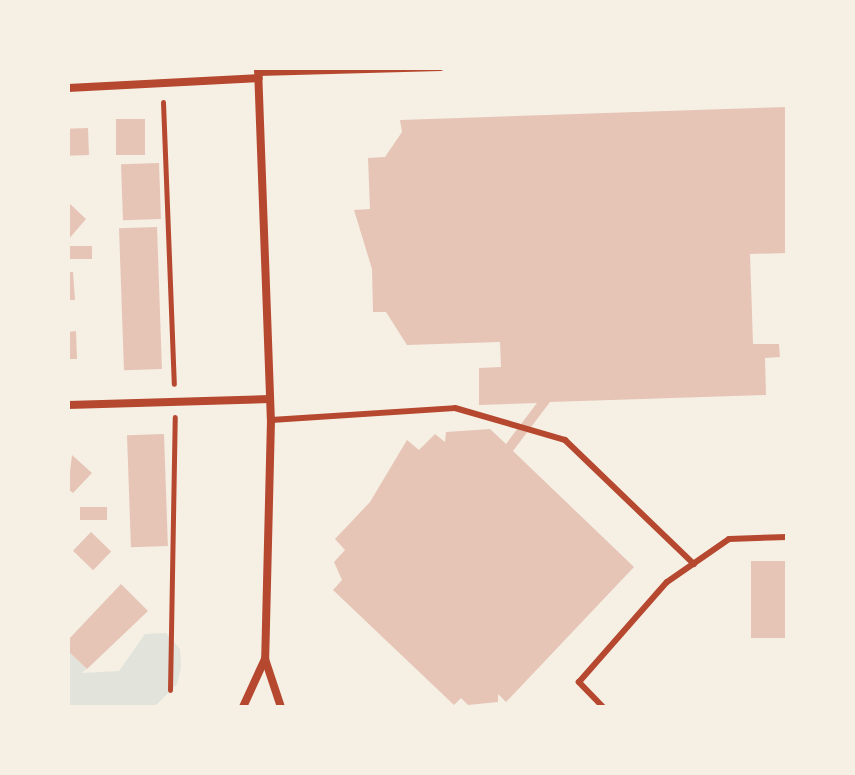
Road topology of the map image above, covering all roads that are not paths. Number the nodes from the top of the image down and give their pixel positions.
1 (441, 68) edge
2 (258, 73) edge
3 (68, 88) edge
4 (270, 399) junction
5 (68, 405) edge
6 (271, 420) junction
7 (787, 537) edge
8 (694, 564) junction
9 (265, 659) junction
10 (243, 707) edge
11 (281, 707) edge
12 (603, 707) edge

1 - 2 lane
2 - 3 street
2 - 4 street
4 - 5 street
4 - 6 street
6 - 8 lane
6 - 9 street
7 - 8 lane
8 - 12 lane
9 - 10 street
9 - 11 street

